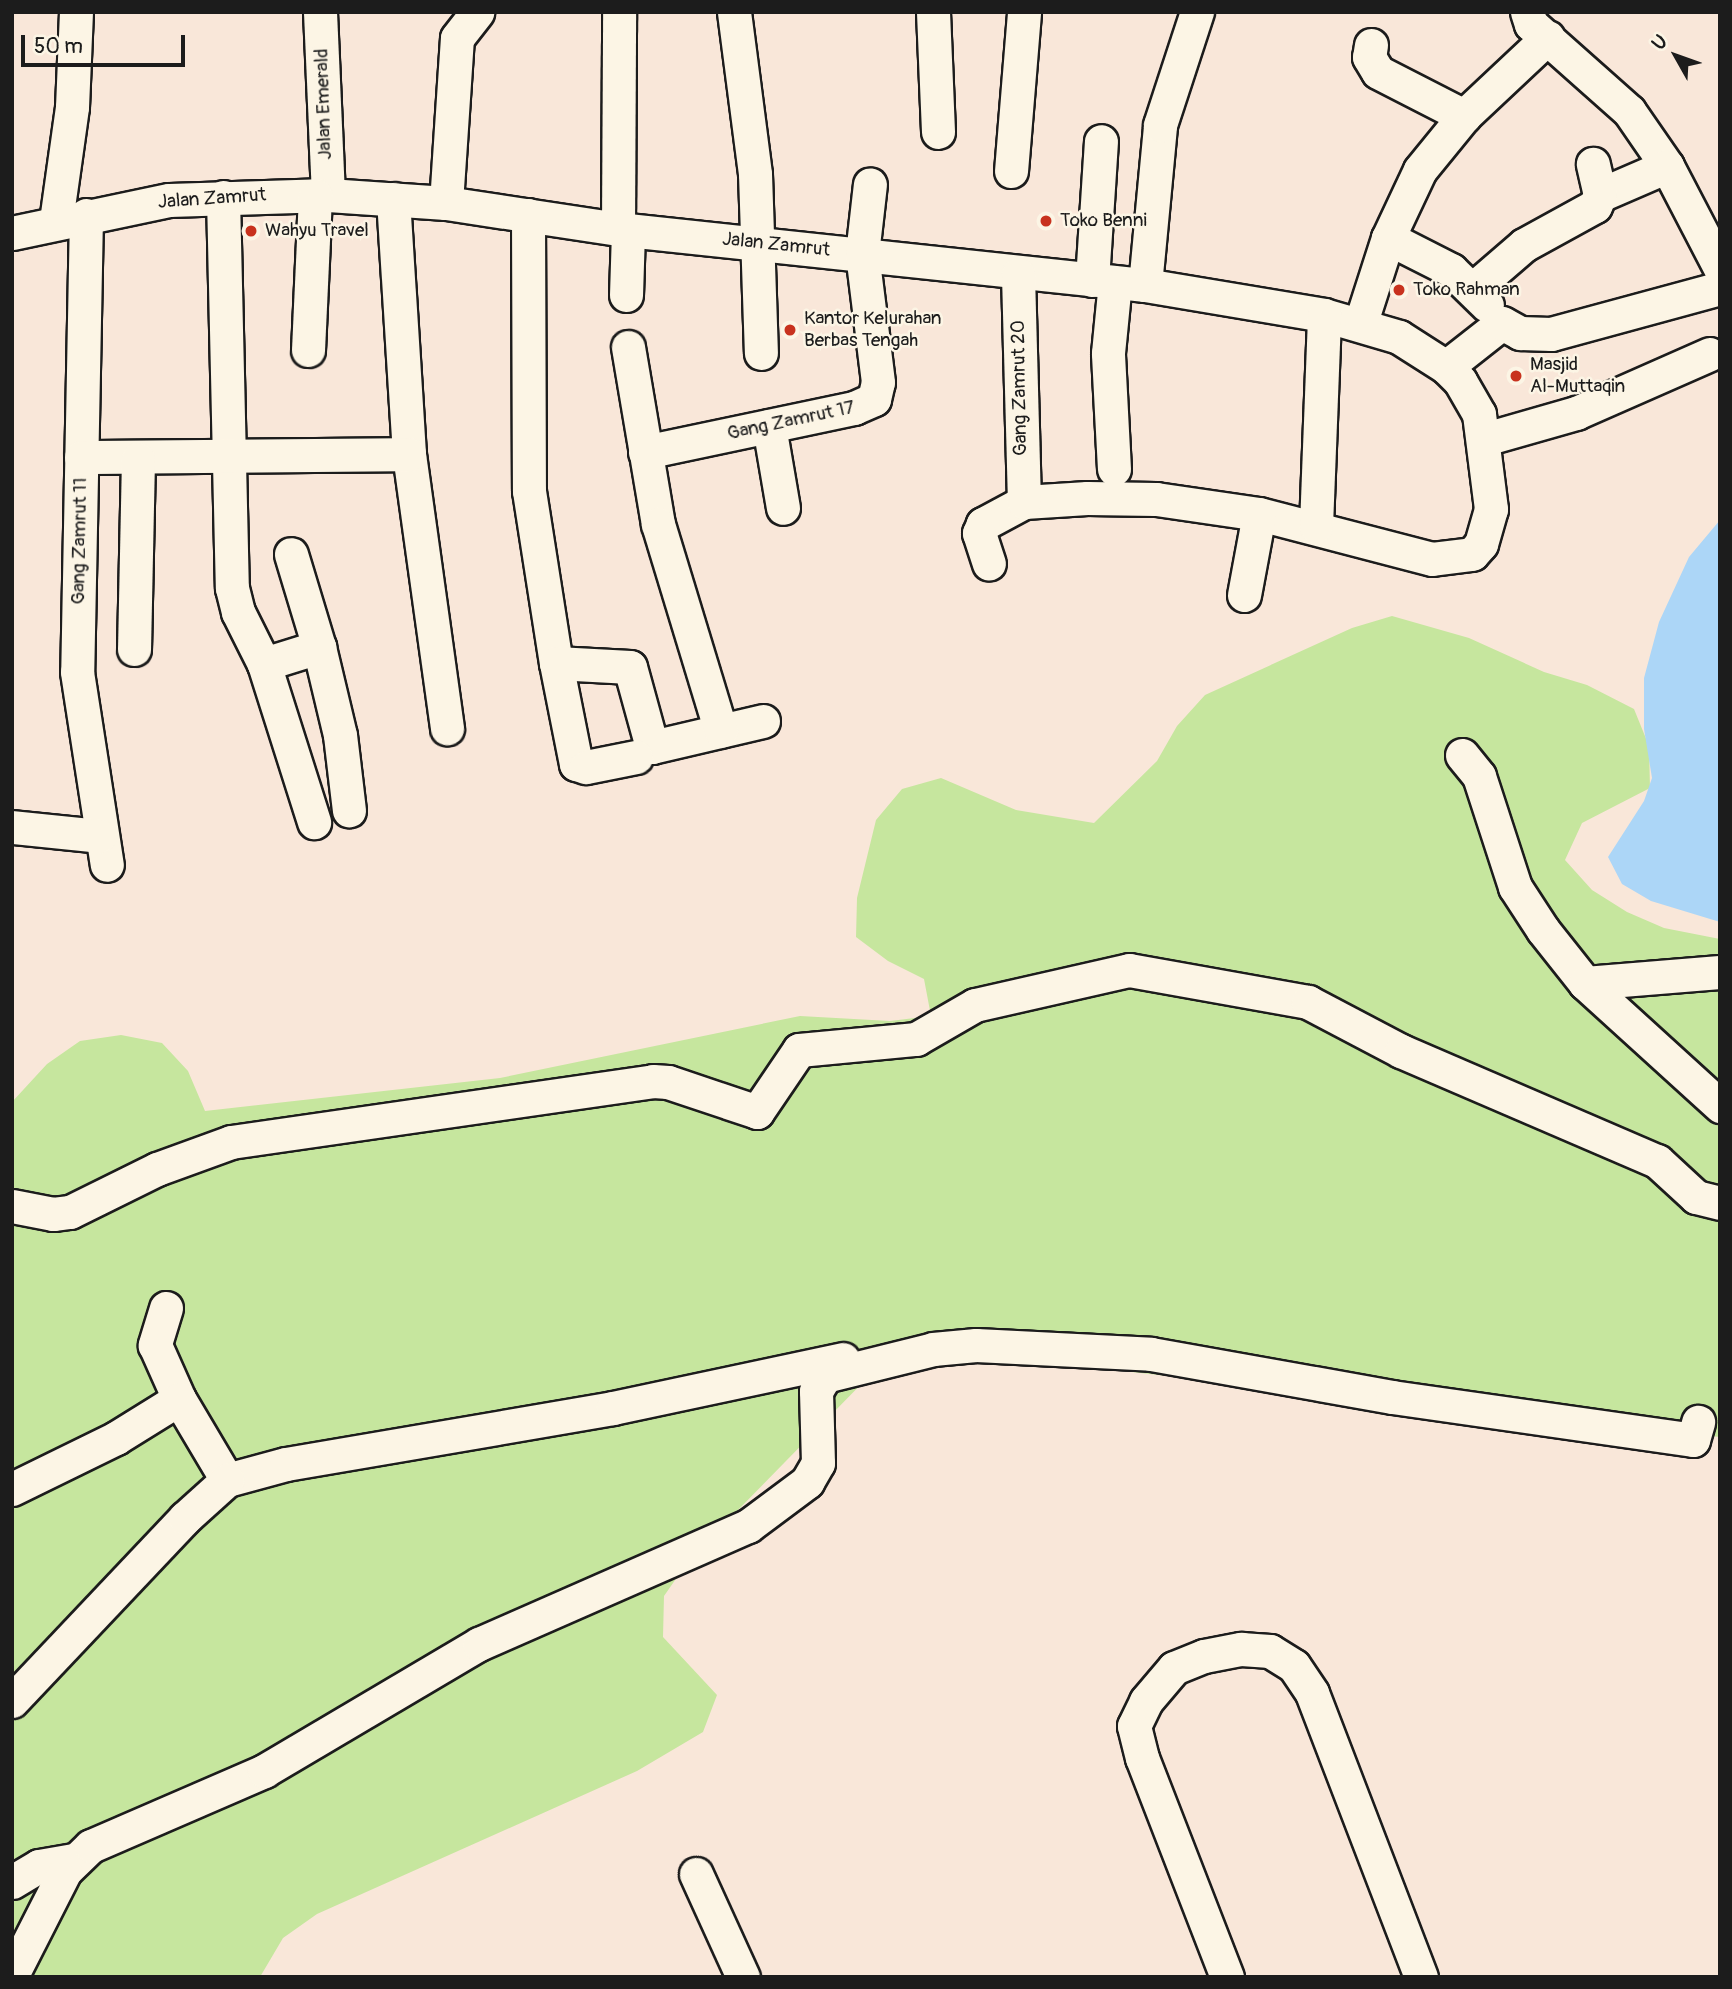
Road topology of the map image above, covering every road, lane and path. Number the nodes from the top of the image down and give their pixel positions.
1 (76, 12) edge
2 (320, 12) edge
3 (477, 12) edge
4 (619, 12) edge
5 (734, 12) edge
6 (933, 12) edge
7 (1024, 12) edge
8 (1197, 12) edge
9 (1538, 24) edge
10 (1371, 45) dead end
11 (1464, 116) junction
12 (938, 132) dead end
13 (1101, 141) dead end
14 (1667, 166) junction
15 (1011, 171) dead end
16 (870, 184) dead end
17 (321, 195) junction
18 (223, 197) junction
19 (393, 199) junction
20 (446, 203) junction
21 (528, 215) junction
22 (71, 218) junction
23 (623, 230) junction
24 (12, 233) edge
25 (1388, 238) junction
26 (755, 243) junction
27 (862, 254) junction
28 (1720, 268) edge
29 (1018, 274) junction
30 (1117, 283) junction
31 (1720, 288) edge
32 (1473, 289) junction
33 (626, 295) dead end
34 (1325, 315) junction
35 (1361, 323) junction
36 (1502, 323) junction
37 (628, 347) dead end
38 (308, 350) dead end
39 (761, 353) dead end
40 (1710, 354) dead end
41 (1447, 367) junction
42 (769, 426) junction
43 (1485, 439) junction
44 (645, 452) junction
45 (409, 454) junction
46 (81, 457) junction
47 (227, 457) junction
48 (138, 458) junction
49 (1114, 469) dead end
50 (1024, 502) junction
51 (783, 509) dead end
52 (1259, 514) junction
53 (1316, 526) junction
54 (291, 554) dead end
55 (989, 563) dead end
56 (1244, 595) dead end
57 (319, 647) junction
58 (134, 649) dead end
59 (556, 663) junction
60 (264, 664) junction
61 (763, 721) dead end
62 (447, 728) dead end
63 (721, 731) junction
64 (1462, 755) dead end
65 (636, 757) dead end
66 (349, 810) dead end
67 (314, 822) dead end
68 (12, 827) edge
69 (1720, 972) edge
70 (1584, 983) junction
71 (1720, 1106) edge
72 (1720, 1203) edge
73 (12, 1206) edge
74 (166, 1308) dead end
75 (803, 1382) junction
76 (179, 1399) junction
77 (1709, 1424) edge
78 (227, 1480) junction
79 (12, 1489) edge
80 (12, 1702) edge
81 (73, 1860) junction
82 (696, 1874) dead end
83 (12, 1882) edge
84 (12, 1975) edge
85 (743, 1977) edge
86 (1227, 1977) edge
87 (1421, 1977) edge

1 - 22 street, Gang Zamrut 11
2 - 17 street, Jalan Emerald
3 - 20 street
4 - 23 street
5 - 26 street
6 - 12 street
7 - 15 street
8 - 30 street
9 - 11 street
9 - 14 street
10 - 11 street
11 - 25 street
13 - 30 street
14 - 28 street
14 - 32 street
16 - 27 street
17 - 18 street, Jalan Zamrut
17 - 19 street, Jalan Zamrut
17 - 38 street, Jalan Emerald
18 - 22 street, Jalan Zamrut
18 - 47 street
19 - 20 street, Jalan Zamrut
19 - 45 street
20 - 21 street, Jalan Zamrut
21 - 23 street, Jalan Zamrut
21 - 59 street
22 - 24 street, Jalan Zamrut
22 - 46 street, Gang Zamrut 11
23 - 26 street, Jalan Zamrut
23 - 33 street
25 - 32 street
25 - 35 street
26 - 27 street, Jalan Zamrut
26 - 39 street
27 - 29 street, Jalan Zamrut
27 - 42 street, Gang Zamrut 17
29 - 30 street, Jalan Zamrut
29 - 50 street, Gang Zamrut 20
30 - 34 street, Jalan Zamrut
30 - 49 street
31 - 36 street
32 - 36 street
34 - 35 street, Jalan Zamrut
34 - 53 street
35 - 41 street, Jalan Zamrut
36 - 41 street
37 - 44 street
40 - 43 street
41 - 43 street, Jalan Zamrut
42 - 44 street, Gang Zamrut 17
42 - 51 street
43 - 53 street, Jalan Zamrut
44 - 63 street
45 - 47 street
45 - 62 street
46 - 48 street
46 - 68 street, Gang Zamrut 11
47 - 48 street
47 - 60 street
48 - 58 street
50 - 52 street
50 - 55 street
52 - 53 street
52 - 56 street
54 - 57 street
57 - 60 street
57 - 66 street
59 - 63 street
59 - 65 street
60 - 67 street
61 - 63 street
64 - 70 street
69 - 70 street
70 - 71 street
72 - 73 street
74 - 76 street
75 - 77 street
75 - 78 street
75 - 81 street
76 - 78 street
76 - 79 street
78 - 80 street
81 - 83 street
81 - 84 street
82 - 85 street
86 - 87 street

